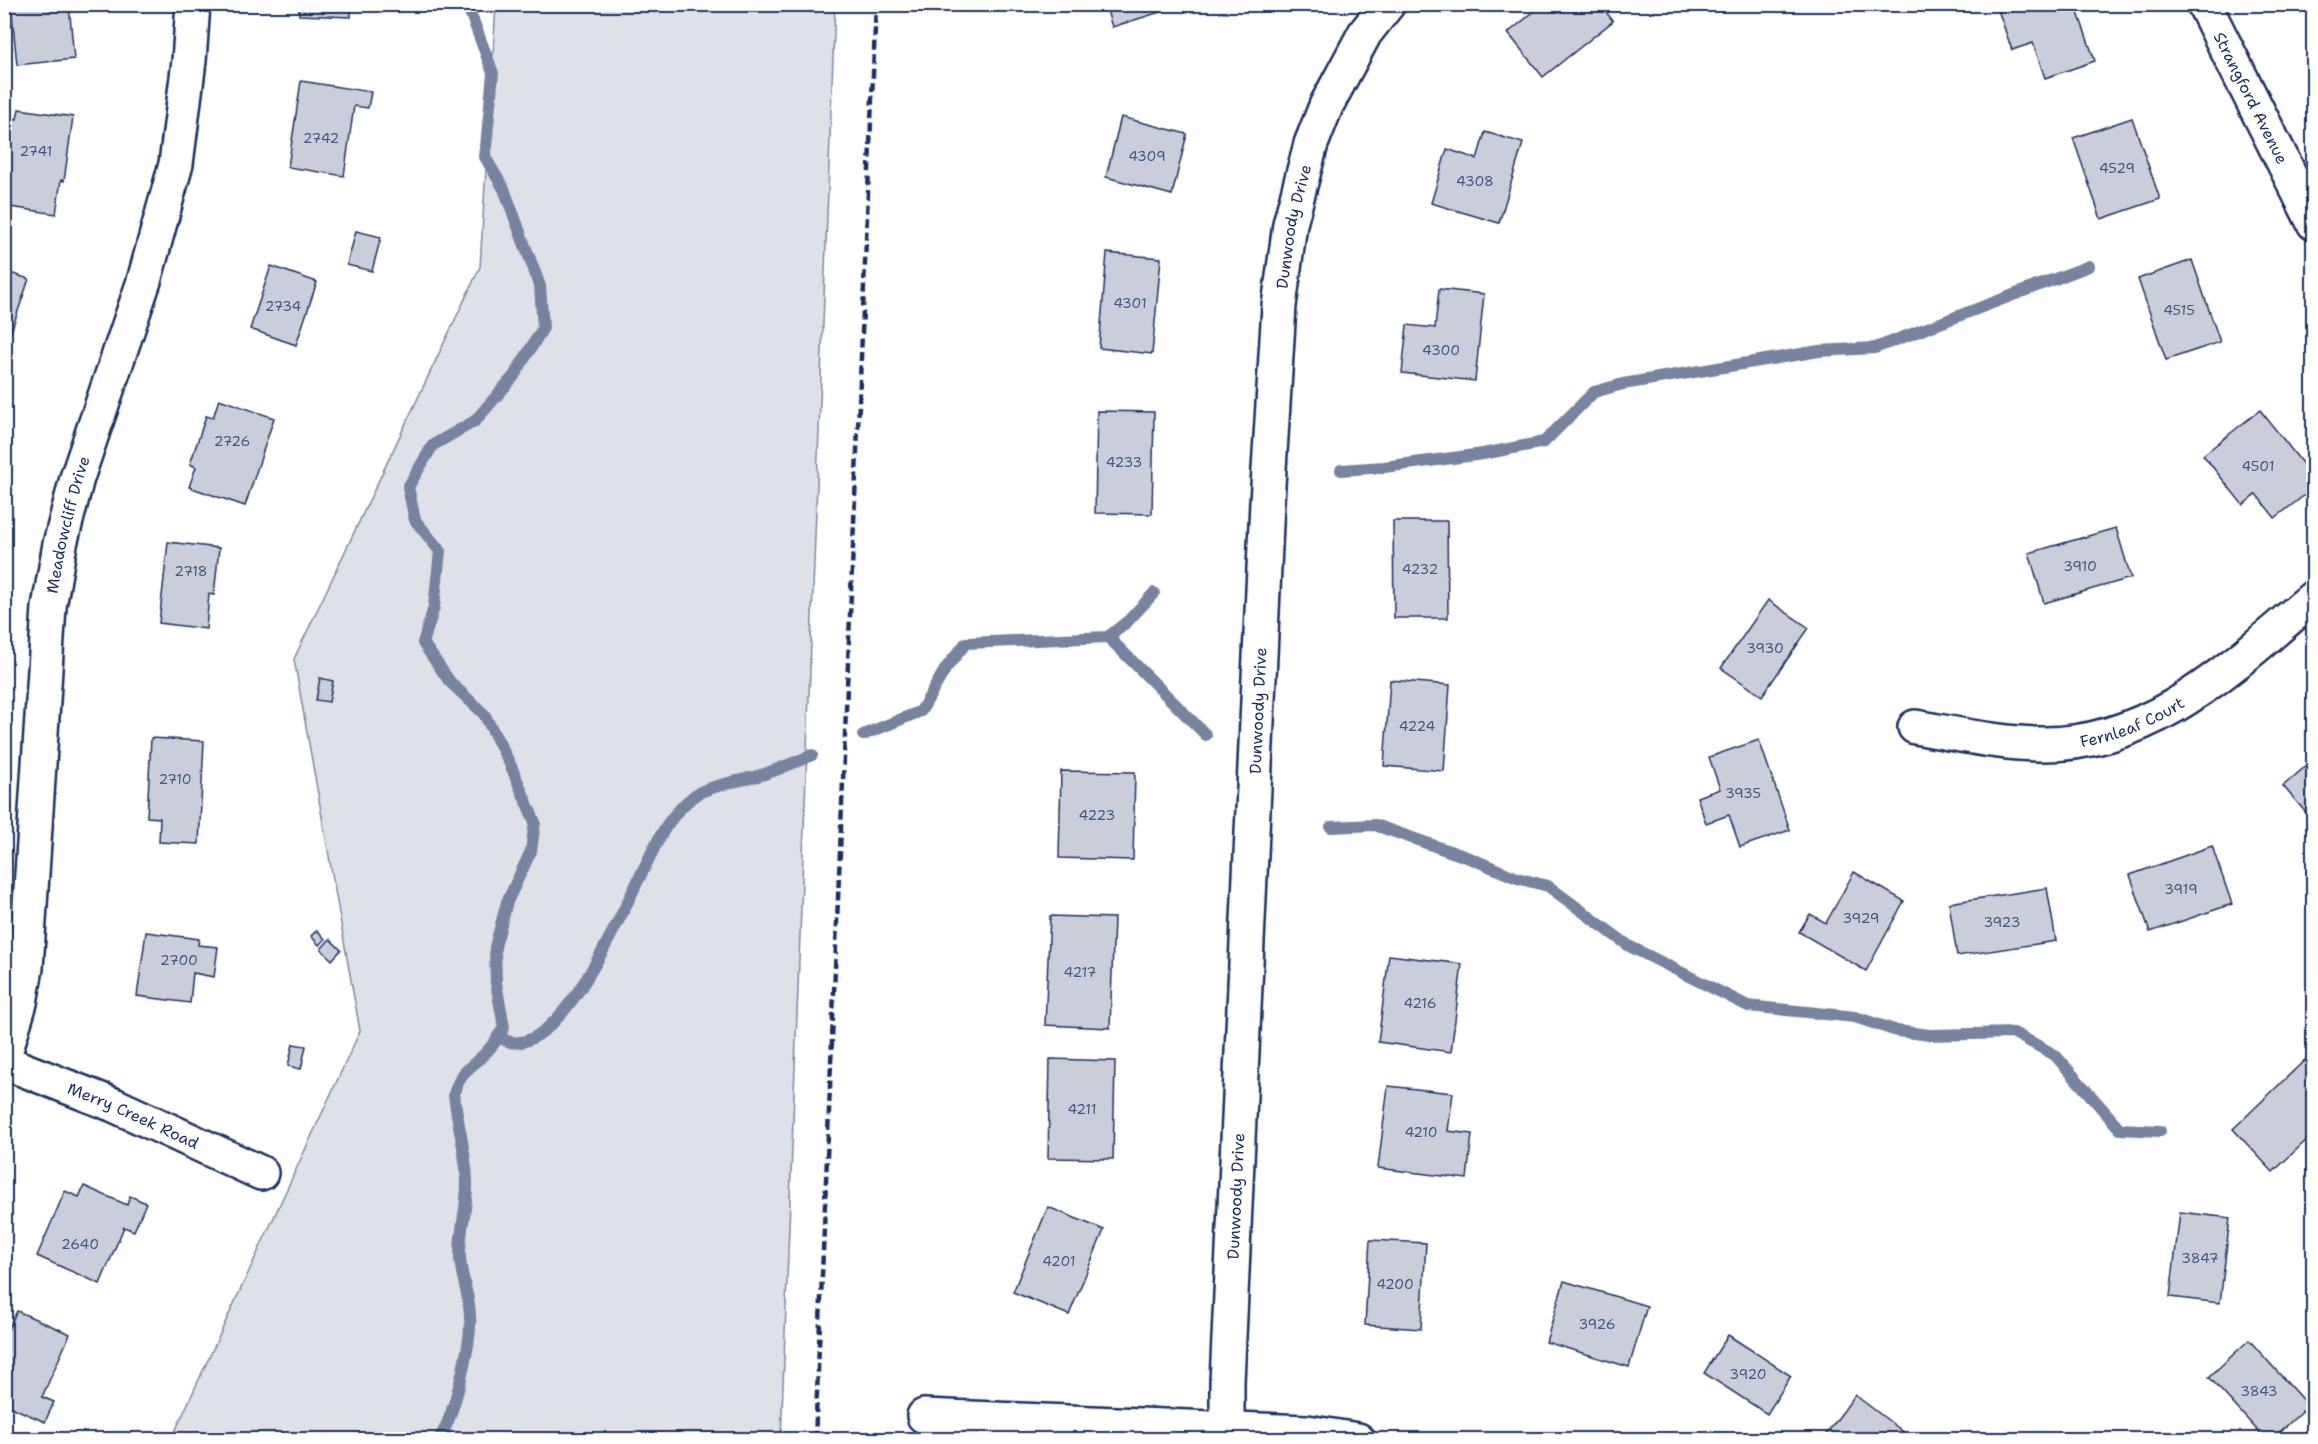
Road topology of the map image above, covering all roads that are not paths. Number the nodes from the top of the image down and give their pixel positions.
1 (193, 4) edge
2 (1388, 4) edge
3 (2204, 4) edge
4 (2313, 223) edge
5 (2313, 597) edge
6 (1915, 727) dead end
7 (4, 1056) edge
8 (4, 1062) edge
9 (261, 1173) dead end
10 (924, 1416) dead end
11 (1227, 1434) edge
12 (1358, 1440) edge

1 - 7 street, Meadowcliff Drive
2 - 11 street, Dunwoody Drive
3 - 4 street, Strangford Avenue
5 - 6 street, Fernleaf Court
8 - 9 street, Merry Creek Road
10 - 11 street
11 - 12 street

